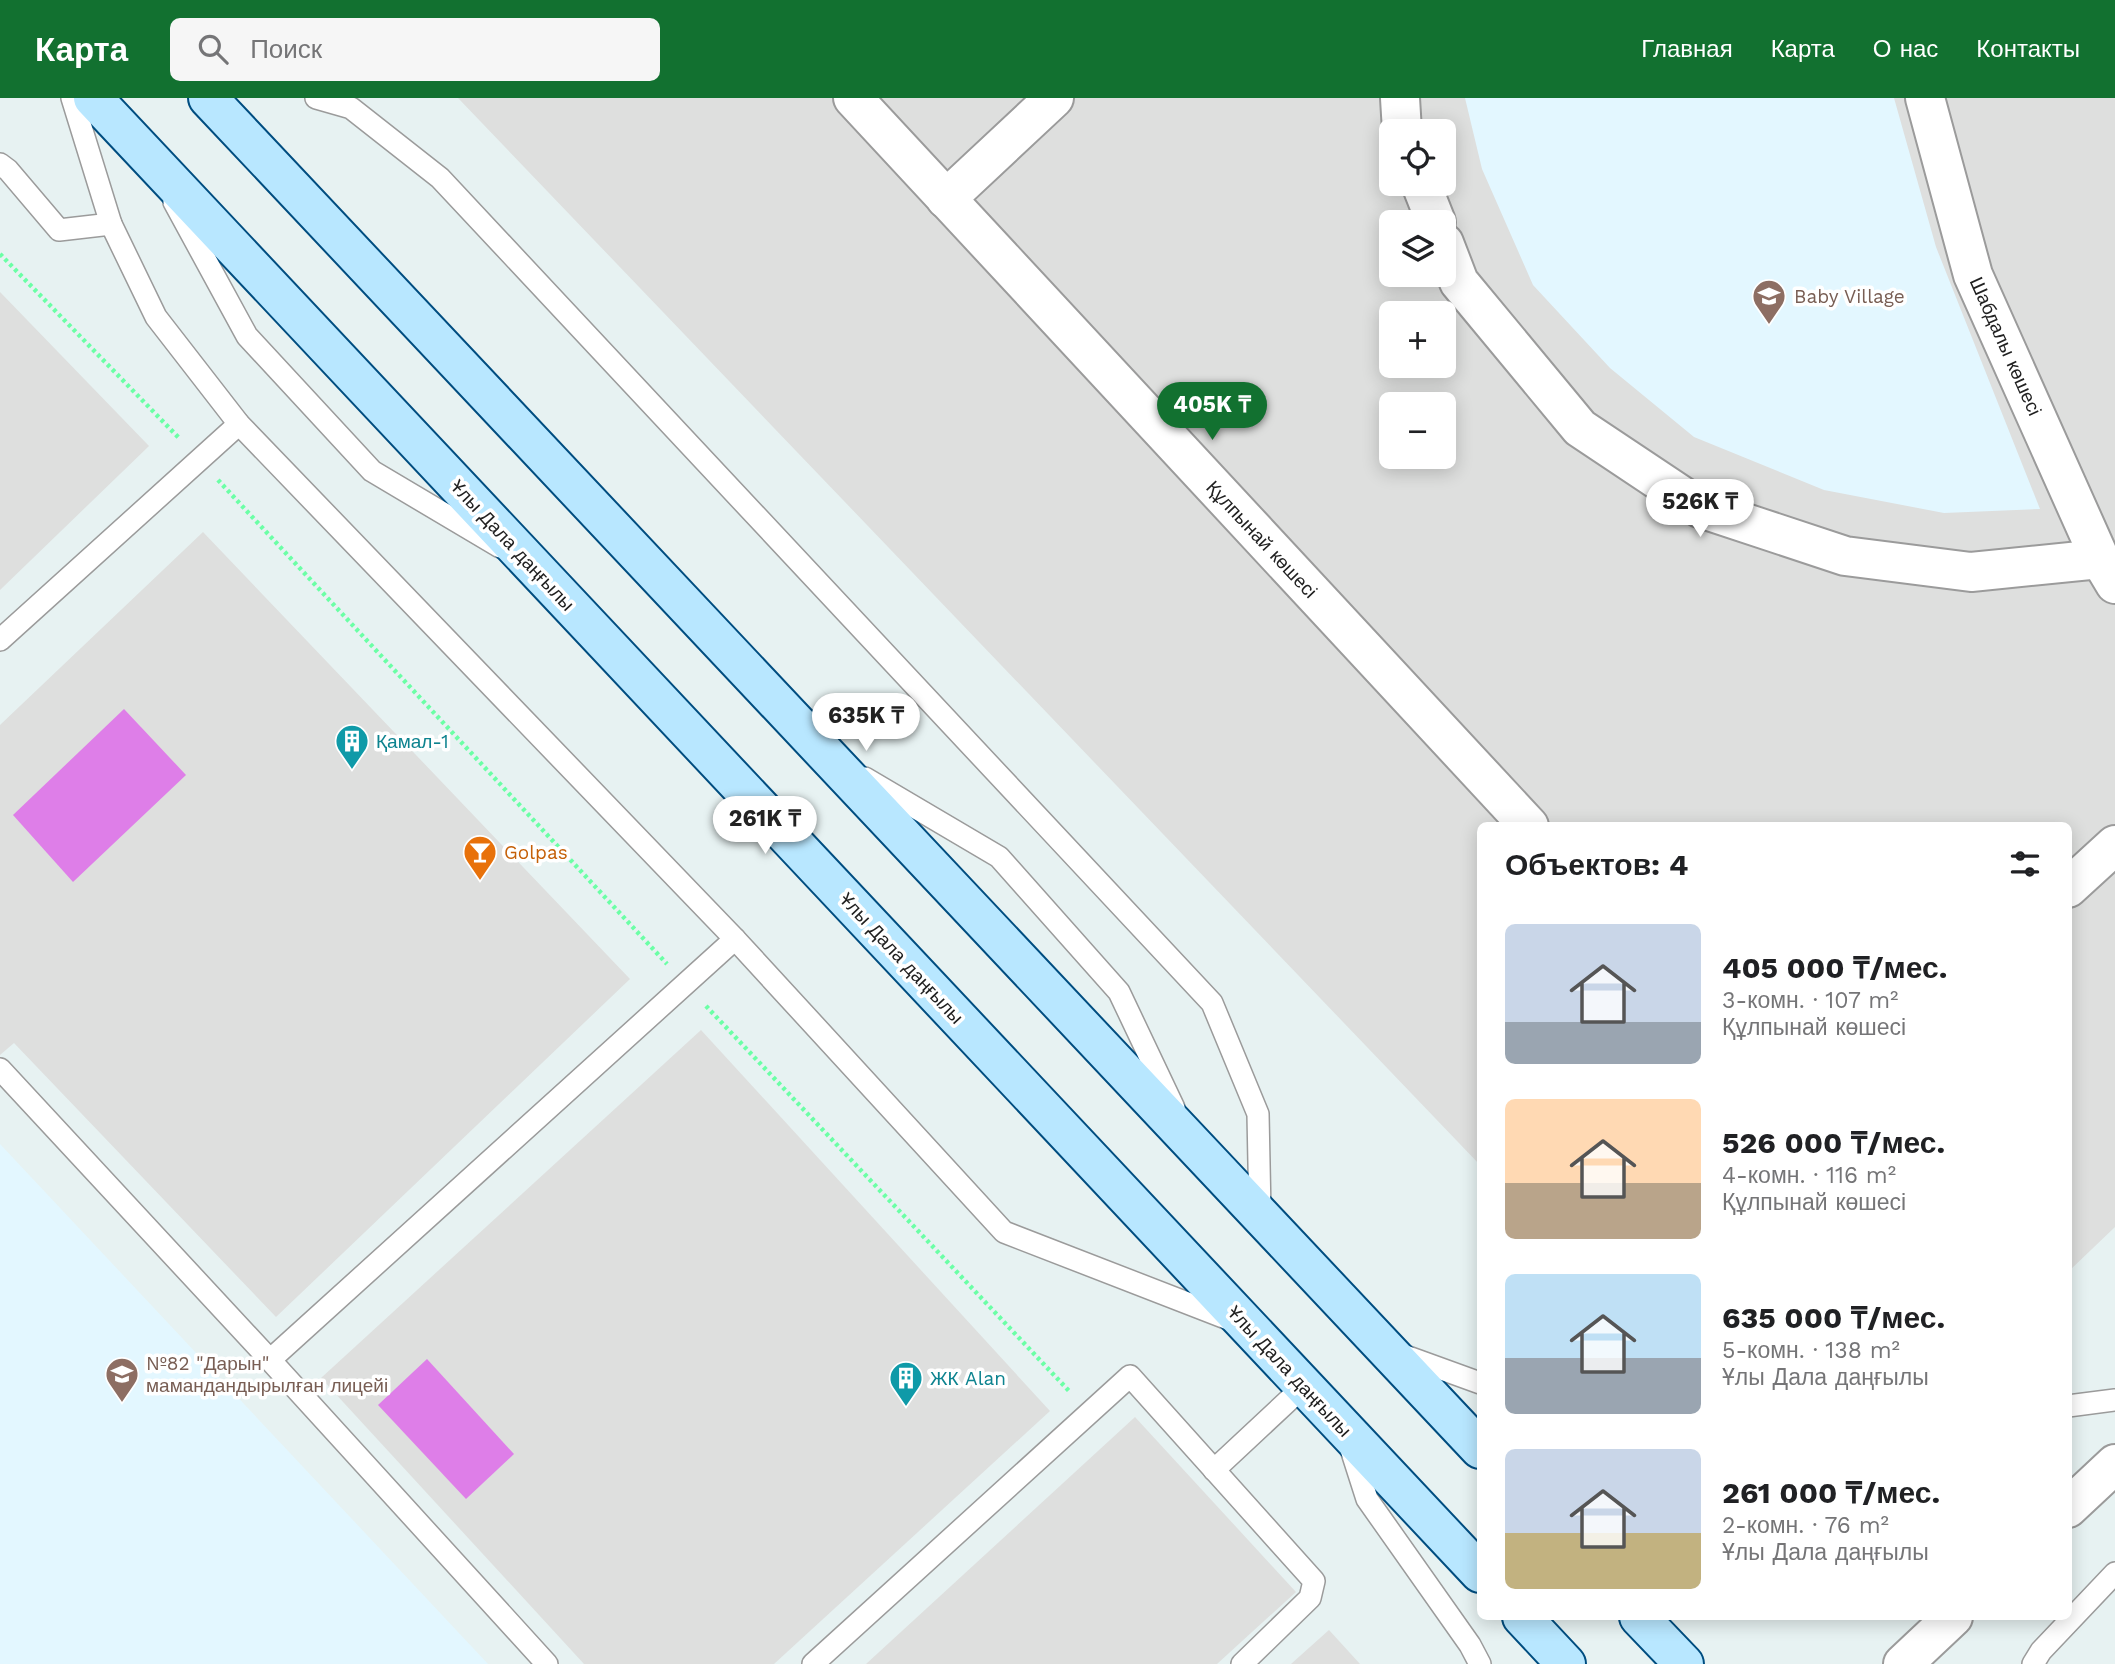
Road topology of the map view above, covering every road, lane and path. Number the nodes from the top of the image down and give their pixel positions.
1 (72, 98) edge
2 (93, 98) edge
3 (208, 98) edge
4 (316, 98) edge
5 (853, 98) edge
6 (1054, 98) edge
7 (1400, 98) edge
8 (1925, 98) edge
9 (1401, 119) edge
10 (152, 160) junction
11 (0, 164) edge
12 (946, 199) junction
13 (111, 224) junction
14 (0, 254) edge
15 (1456, 274) edge
16 (239, 425) junction
17 (200, 460) junction
18 (535, 568) junction
19 (2108, 571) edge
20 (0, 640) edge
21 (829, 757) junction
22 (1525, 822) edge
23 (2115, 845) edge
24 (2072, 884) edge
25 (735, 939) junction
26 (685, 984) junction
27 (2, 1074) edge
28 (1190, 1141) junction
29 (1260, 1215) junction
30 (1248, 1326) junction
31 (1387, 1349) junction
32 (270, 1360) junction
33 (1477, 1382) edge
34 (1304, 1385) junction
35 (2115, 1400) edge
36 (2072, 1405) edge
37 (1090, 1413) junction
38 (1344, 1428) junction
39 (1477, 1446) edge
40 (2115, 1464) edge
41 (1214, 1470) junction
42 (2072, 1504) edge
43 (1477, 1570) edge
44 (2115, 1573) edge
45 (2072, 1618) edge
46 (1525, 1620) edge
47 (1642, 1620) edge
48 (1950, 1620) edge
49 (2070, 1620) edge
50 (547, 1664) edge
51 (813, 1664) edge
52 (1242, 1664) edge
53 (1480, 1664) edge
54 (1566, 1664) edge
55 (1684, 1664) edge
56 (1903, 1664) edge
57 (2033, 1664) edge

1 - 13 lane
2 - 10 main road, Ұлы Дала даңғылы
3 - 21 main road
4 - 29 lane
5 - 12 street, Құлпынай көшесі
6 - 12 street
7 - 9 street
8 - 19 street, Шабдалы көшесі
10 - 18 main road, Ұлы Дала даңғылы
10 - 18 lane
11 - 13 lane
12 - 22 street, Құлпынай көшесі
13 - 16 lane
14 - 17 path
15 - 19 street
16 - 17 lane
16 - 25 lane
17 - 20 lane
17 - 26 path
18 - 30 main road, Ұлы Дала даңғылы
21 - 28 main road
21 - 28 lane
23 - 24 street
25 - 26 lane
25 - 30 lane
26 - 32 lane
26 - 37 path
27 - 32 lane
28 - 29 main road
29 - 31 main road
30 - 34 main road, Ұлы Дала даңғылы
31 - 33 lane
31 - 39 main road
32 - 50 lane
34 - 38 main road, Ұлы Дала даңғылы
34 - 41 lane
35 - 36 lane
37 - 41 lane
37 - 51 lane
38 - 43 main road, Ұлы Дала даңғылы
38 - 53 lane
40 - 42 street
41 - 52 lane
44 - 45 lane
46 - 54 main road
47 - 55 main road
48 - 56 street
49 - 57 lane

